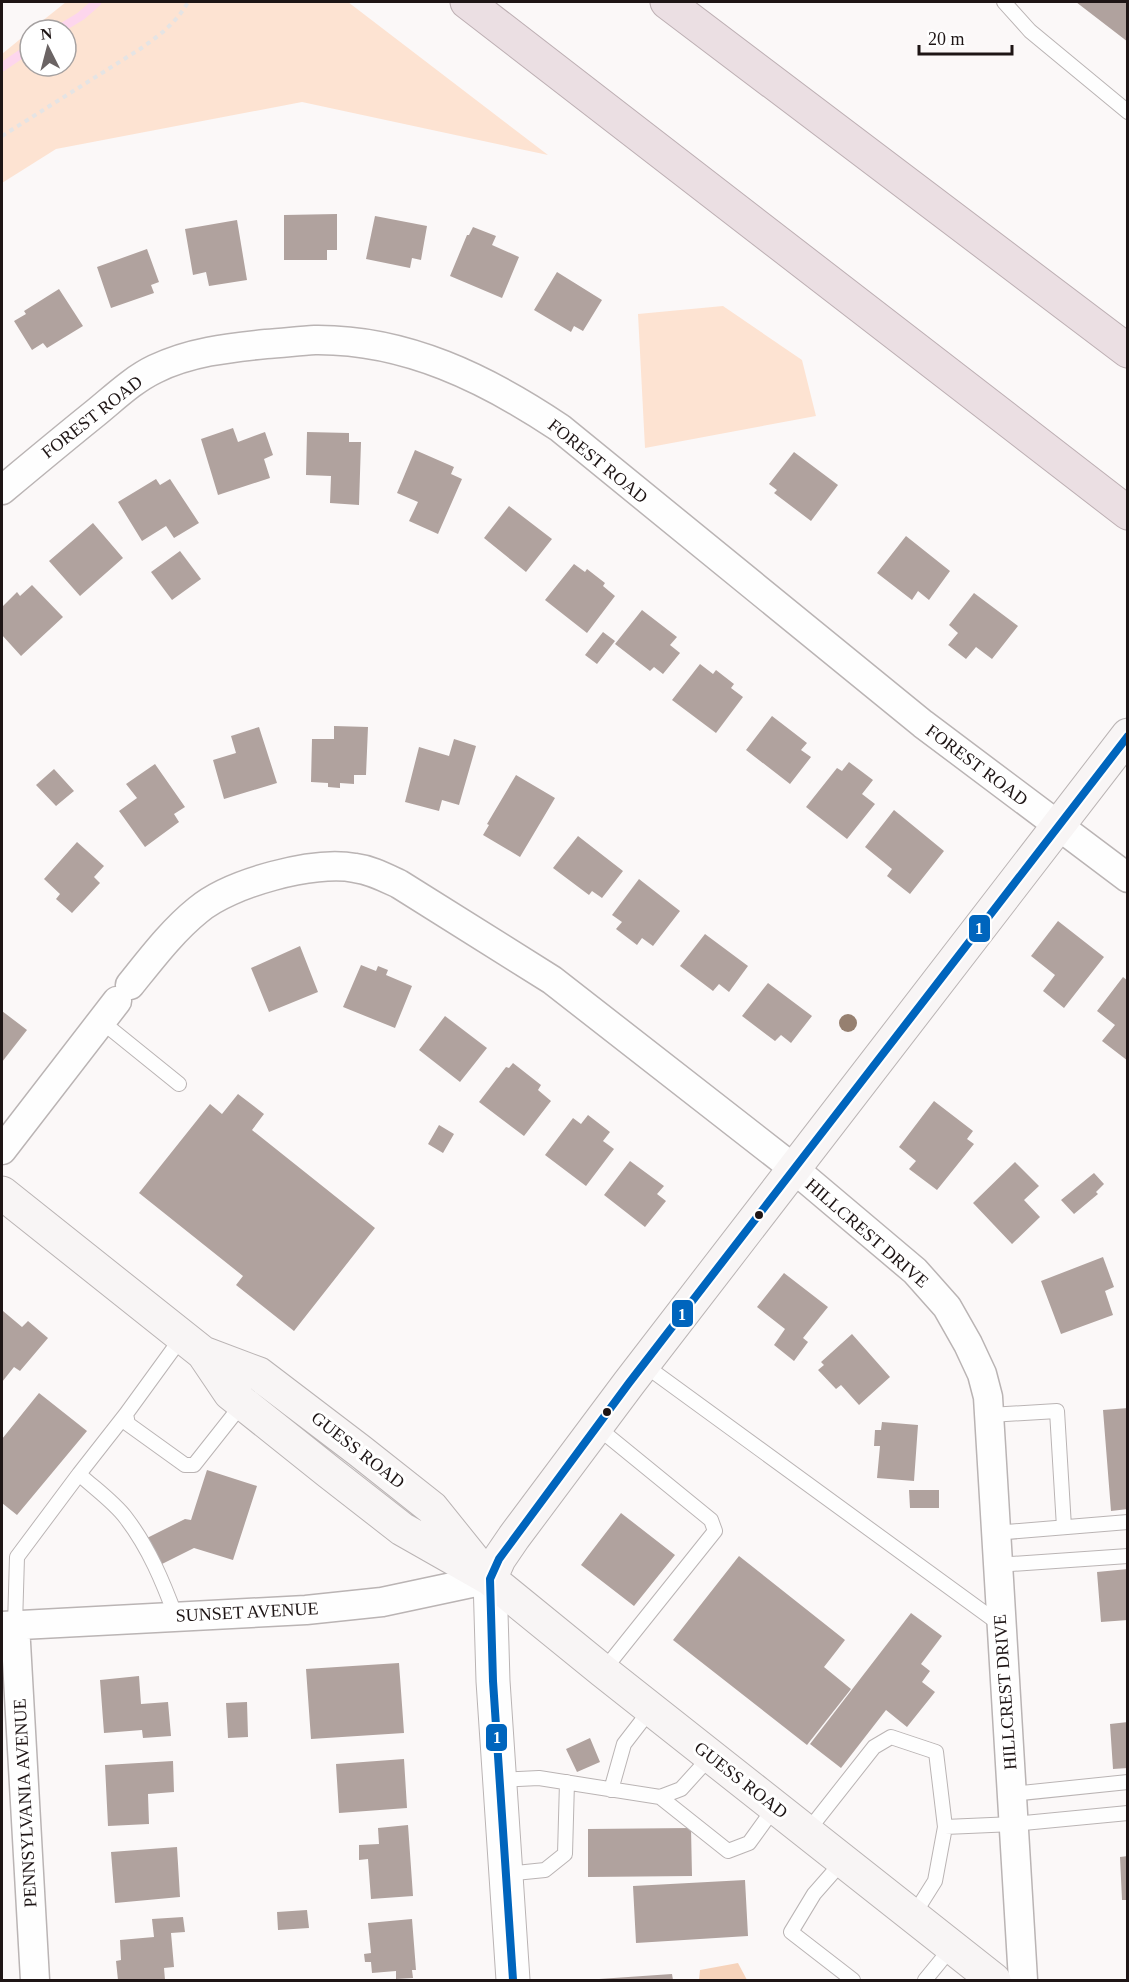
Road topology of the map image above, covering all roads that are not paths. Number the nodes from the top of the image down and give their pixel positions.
1 (468, 2) edge
2 (667, 2) edge
3 (1004, 2) edge
4 (1128, 112) edge
5 (1128, 351) edge
6 (2, 490) edge
7 (1128, 513) edge
8 (1128, 735) edge
9 (1056, 826) junction
10 (1128, 878) edge
11 (116, 1002) junction
12 (180, 1084) dead end
13 (2, 1150) edge
14 (793, 1168) junction
15 (2, 1193) edge
16 (192, 1345) junction
17 (644, 1364) junction
18 (243, 1403) junction
19 (126, 1414) junction
20 (990, 1415) junction
21 (597, 1427) junction
22 (79, 1474) junction
23 (1128, 1522) edge
24 (1064, 1527) junction
25 (995, 1533) junction
26 (1128, 1556) edge
27 (997, 1565) junction
28 (490, 1579) junction
29 (176, 1617) junction
30 (8, 1625) edge
31 (1001, 1625) junction
32 (603, 1671) junction
33 (651, 1709) junction
34 (711, 1756) junction
35 (500, 1780) junction
36 (567, 1782) junction
37 (1128, 1782) edge
38 (611, 1790) junction
39 (1012, 1794) junction
40 (660, 1797) junction
41 (775, 1807) junction
42 (1128, 1813) edge
43 (1014, 1824) junction
44 (945, 1827) junction
45 (807, 1832) junction
46 (843, 1861) junction
47 (506, 1874) junction
48 (913, 1916) junction
49 (952, 1947) junction
50 (35, 1980) edge
51 (513, 1980) edge
52 (853, 1980) edge
53 (925, 1980) edge
54 (994, 1980) edge
55 (1023, 1980) edge

1 - 7 highway
2 - 5 highway
3 - 4 lane
6 - 9 street, FOREST ROAD
8 - 9 main road
9 - 10 street, FOREST ROAD
9 - 14 main road
11 - 12 lane
11 - 13 street, HILLCREST DRIVE
11 - 14 street, HILLCREST DRIVE
14 - 17 main road
14 - 20 street, HILLCREST DRIVE
15 - 16 main road, GUESS ROAD
16 - 18 main road, GUESS ROAD
16 - 19 lane
16 - 28 main road, GUESS ROAD
17 - 21 main road
17 - 31 lane
18 - 19 lane
18 - 28 main road, GUESS ROAD
19 - 22 lane
20 - 24 lane
20 - 25 street, HILLCREST DRIVE
21 - 28 main road
21 - 32 lane
22 - 29 lane
22 - 30 lane
23 - 24 lane
24 - 25 lane
25 - 27 street, HILLCREST DRIVE
26 - 27 lane
27 - 31 street, HILLCREST DRIVE
28 - 29 street, SUNSET AVENUE
28 - 32 main road, GUESS ROAD
28 - 35 street
29 - 30 street, SUNSET AVENUE
30 - 50 street, PENNSYLVANIA AVENUE
31 - 39 street, HILLCREST DRIVE
32 - 33 main road, GUESS ROAD
33 - 34 main road, GUESS ROAD
33 - 38 lane
34 - 40 lane
34 - 41 main road, GUESS ROAD
35 - 36 lane
35 - 47 street
36 - 38 lane
36 - 47 lane
37 - 39 lane
38 - 40 lane
39 - 43 street, HILLCREST DRIVE
40 - 41 lane
41 - 45 main road, GUESS ROAD
42 - 43 lane
43 - 44 lane
43 - 55 street, HILLCREST DRIVE
44 - 45 lane
44 - 48 lane
45 - 46 main road, GUESS ROAD
46 - 48 main road, GUESS ROAD
46 - 52 lane
47 - 51 street
48 - 49 main road, GUESS ROAD
49 - 53 lane
49 - 54 main road, GUESS ROAD

